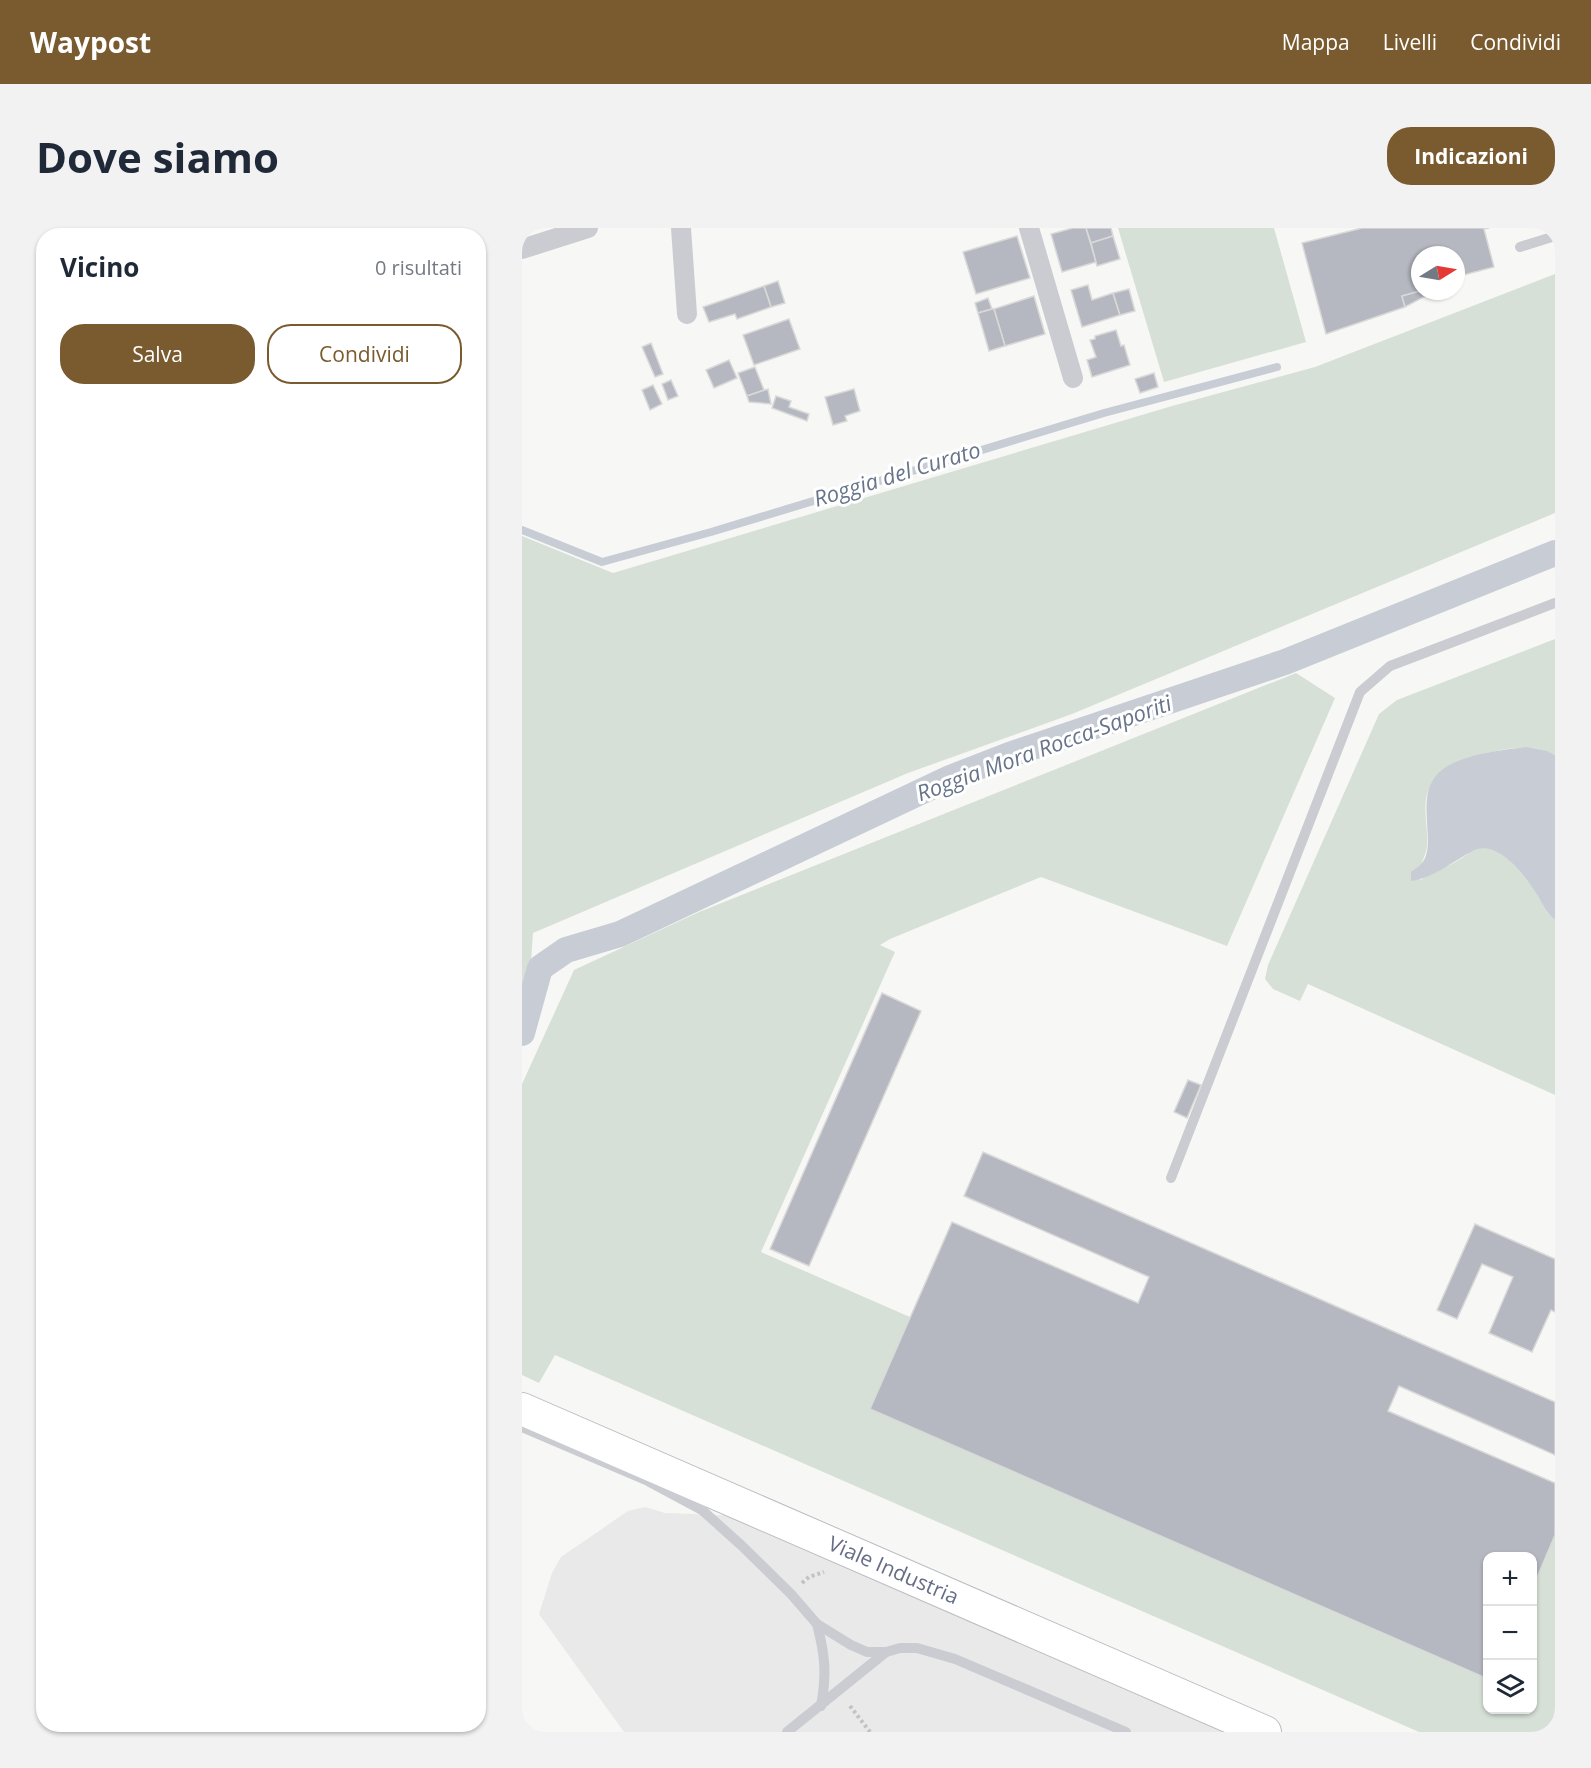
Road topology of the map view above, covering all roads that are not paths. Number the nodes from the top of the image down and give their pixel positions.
1 (588, 228) edge
2 (681, 228) edge
3 (1029, 228) edge
4 (1555, 236) edge
5 (1520, 247) dead end
6 (522, 249) edge
7 (687, 315) dead end
8 (1072, 378) dead end
9 (1555, 603) edge
10 (1171, 1178) dead end
11 (522, 1409) edge
12 (522, 1427) edge
13 (817, 1624) junction
14 (886, 1652) junction
15 (821, 1706) junction
16 (788, 1732) edge
17 (1126, 1732) edge
18 (1266, 1732) edge

1 - 6 street
2 - 7 street
3 - 8 street
4 - 5 lane
9 - 10 lane
11 - 18 main road, Viale Industria
12 - 13 lane
13 - 14 lane
13 - 15 lane
14 - 15 lane
14 - 17 lane
15 - 16 lane

